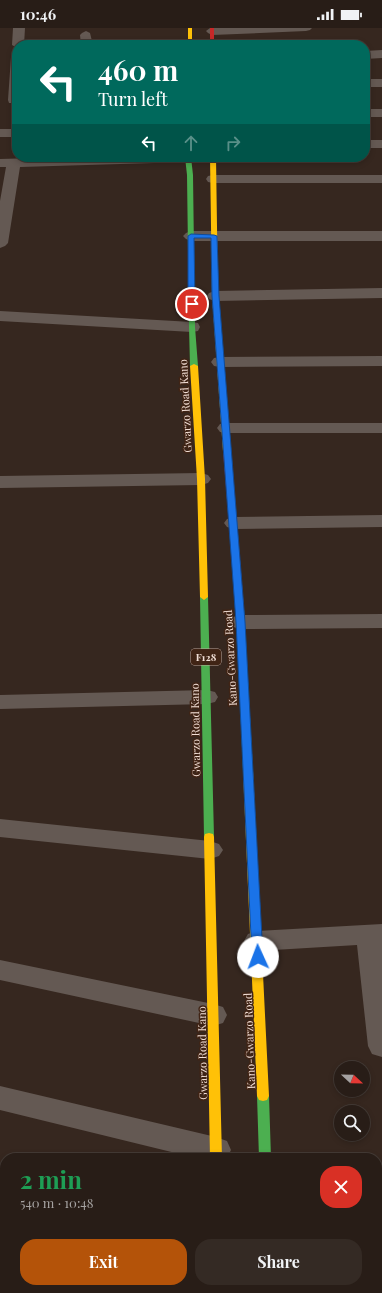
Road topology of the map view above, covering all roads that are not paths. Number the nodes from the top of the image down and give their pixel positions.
1 (19, 28) edge
2 (190, 28) edge
3 (306, 28) edge
4 (212, 30) edge
5 (18, 40) edge
6 (190, 40) edge
7 (382, 54) edge
8 (370, 55) edge
9 (0, 71) edge
10 (12, 75) edge
11 (370, 83) edge
12 (382, 83) edge
13 (0, 100) edge
14 (12, 100) edge
15 (370, 113) edge
16 (382, 113) edge
17 (0, 133) edge
18 (12, 133) edge
19 (370, 144) edge
20 (382, 144) edge
21 (7, 162) edge
22 (188, 162) edge
23 (213, 162) edge
24 (213, 179) junction
25 (382, 179) edge
26 (191, 236) junction
27 (214, 236) junction
28 (382, 236) edge
29 (0, 243) edge
30 (382, 293) edge
31 (215, 296) junction
32 (0, 316) edge
33 (192, 327) junction
34 (382, 361) edge
35 (220, 362) junction
36 (226, 428) junction
37 (382, 428) edge
38 (201, 479) junction
39 (0, 482) edge
40 (382, 521) edge
41 (234, 523) junction
42 (382, 621) edge
43 (241, 622) junction
44 (206, 697) junction
45 (0, 702) edge
46 (0, 828) edge
47 (210, 850) junction
48 (376, 934) edge
49 (257, 941) junction
50 (0, 970) edge
51 (213, 1015) junction
52 (382, 1046) edge
53 (0, 1098) edge
54 (212, 1153) edge
55 (216, 1153) edge
56 (265, 1153) edge

1 - 5 street
2 - 6 main road
3 - 4 street
7 - 8 street
9 - 10 street
11 - 12 street
13 - 14 street
15 - 16 street
17 - 18 street
19 - 20 street
21 - 29 street
22 - 26 main road, Gwarzo Road Kano / F128
23 - 24 main road, Kano-Gwarzo Road
24 - 25 street
24 - 27 main road, Kano-Gwarzo Road
26 - 27 street
26 - 33 main road, Gwarzo Road Kano / F128
27 - 28 street
27 - 31 main road, Kano-Gwarzo Road
30 - 31 street
31 - 35 main road, Kano-Gwarzo Road
32 - 33 street
33 - 38 main road, Gwarzo Road Kano / F128
34 - 35 street
35 - 36 main road, Kano-Gwarzo Road
36 - 37 street
36 - 41 main road, Kano-Gwarzo Road
38 - 39 street
38 - 44 main road, Gwarzo Road Kano / F128
40 - 41 street
41 - 43 main road, Kano-Gwarzo Road
42 - 43 street
43 - 49 main road, Kano-Gwarzo Road
44 - 45 street
44 - 47 main road, Gwarzo Road Kano / F128
46 - 47 street
47 - 51 main road, Gwarzo Road Kano / F128
48 - 49 street
48 - 52 street
49 - 56 main road, Kano-Gwarzo Road
50 - 51 street
51 - 55 main road, Gwarzo Road Kano / F128
53 - 54 street

